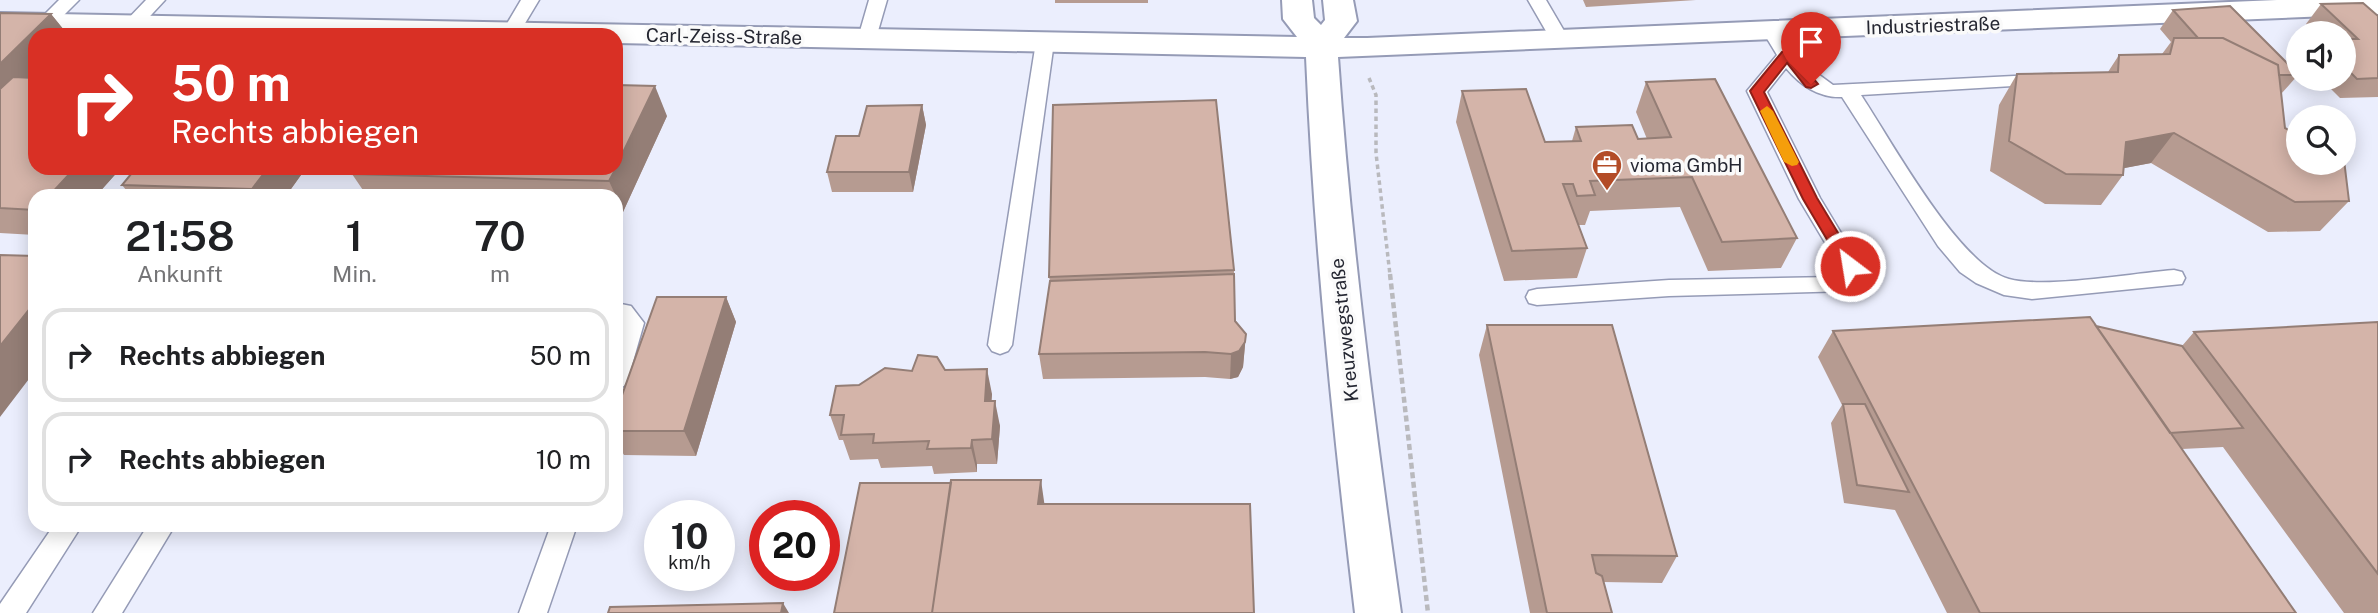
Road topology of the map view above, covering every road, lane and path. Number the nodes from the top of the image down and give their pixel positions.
1 (70, 0) edge
2 (156, 0) edge
3 (530, 0) edge
4 (878, 0) edge
5 (1297, 0) edge
6 (1338, 0) edge
7 (1537, 0) edge
8 (2378, 5) edge
9 (0, 22) edge
10 (45, 23) junction
11 (132, 24) junction
12 (322, 28) edge
13 (513, 28) edge
14 (623, 34) edge
15 (867, 38) junction
16 (1561, 41) junction
17 (1045, 42) junction
18 (1779, 43) junction
19 (1321, 46) junction
20 (1367, 48) junction
21 (2065, 76) edge
22 (1847, 90) junction
23 (2174, 278) dead end
24 (1537, 297) dead end
25 (623, 312) edge
26 (1000, 345) dead end
27 (623, 354) edge
28 (63, 532) edge
29 (158, 532) edge
30 (562, 532) edge
31 (10, 613) edge
32 (107, 613) edge
33 (533, 613) edge
34 (1378, 613) edge
35 (1428, 613) edge

1 - 10 lane
2 - 11 lane
3 - 13 lane
4 - 15 lane
5 - 19 street
6 - 19 street
7 - 16 lane
8 - 18 street, Industriestraße
9 - 10 street, Carl-Zeiss-Straße
10 - 11 street, Carl-Zeiss-Straße
11 - 12 street, Carl-Zeiss-Straße
14 - 15 street, Carl-Zeiss-Straße
15 - 17 street, Carl-Zeiss-Straße
16 - 18 street, Industriestraße
16 - 20 street, Industriestraße
17 - 19 street, Carl-Zeiss-Straße
17 - 26 lane
18 - 22 lane
18 - 24 lane
19 - 20 street, Industriestraße
19 - 34 street, Kreuzwegstraße
20 - 35 path
21 - 22 lane
22 - 23 lane
25 - 27 lane
28 - 31 lane
29 - 32 lane
30 - 33 lane

